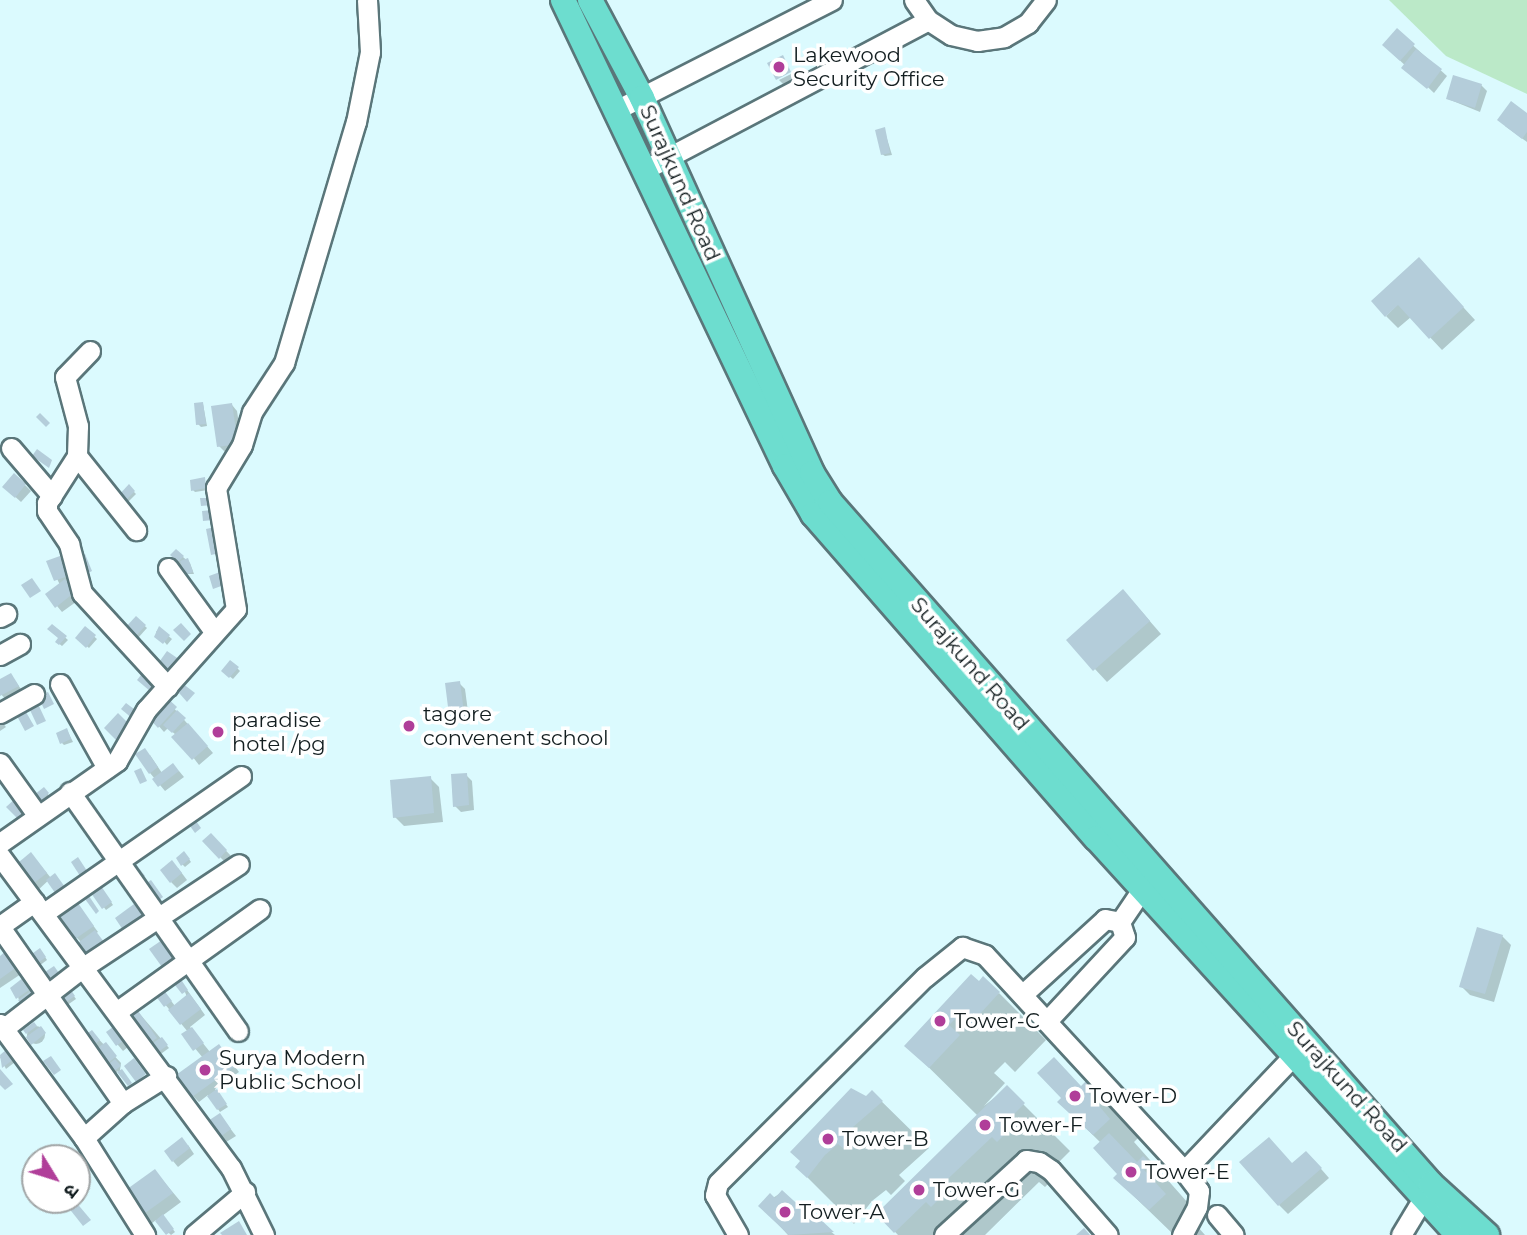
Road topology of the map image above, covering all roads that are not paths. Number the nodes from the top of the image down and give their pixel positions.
1 (367, 0) edge
2 (563, 0) edge
3 (590, 0) edge
4 (832, 0) edge
5 (914, 0) edge
6 (1045, 0) edge
7 (1054, 0) edge
8 (928, 20) junction
9 (1028, 23) junction
10 (642, 98) junction
11 (618, 109) junction
12 (667, 157) junction
13 (644, 170) junction
14 (90, 352) dead end
15 (11, 448) dead end
16 (77, 456) junction
17 (52, 496) junction
18 (136, 530) dead end
19 (168, 568) dead end
20 (213, 630) junction
21 (20, 644) dead end
22 (0, 655) edge
23 (60, 684) dead end
24 (168, 687) junction
25 (34, 694) dead end
26 (0, 713) edge
27 (0, 763) edge
28 (107, 768) junction
29 (242, 776) dead end
30 (70, 793) junction
31 (38, 816) junction
32 (0, 844) edge
33 (0, 856) edge
34 (118, 861) junction
35 (239, 864) dead end
36 (1148, 880) junction
37 (39, 907) junction
38 (260, 909) dead end
39 (158, 918) junction
40 (1120, 922) junction
41 (0, 927) edge
42 (187, 959) junction
43 (82, 968) junction
44 (1023, 994) junction
45 (47, 997) junction
46 (118, 1010) junction
47 (1047, 1021) junction
48 (2, 1026) edge
49 (238, 1031) dead end
50 (1293, 1056) junction
51 (1323, 1075) junction
52 (166, 1076) junction
53 (123, 1104) junction
54 (84, 1138) junction
55 (1184, 1171) junction
56 (1426, 1191) junction
57 (245, 1192) junction
58 (1217, 1215) dead end
59 (145, 1235) edge
60 (194, 1235) edge
61 (264, 1235) edge
62 (738, 1235) edge
63 (944, 1235) edge
64 (1108, 1235) edge
65 (1182, 1235) edge
66 (1234, 1235) edge
67 (1401, 1235) edge
68 (1458, 1235) edge
69 (1487, 1235) edge

1 - 20 street
2 - 11 main road, Surajkund Road
3 - 10 main road, Surajkund Road
4 - 10 street
5 - 8 street
6 - 9 street
7 - 9 street
8 - 9 street
8 - 12 street
10 - 11 street
10 - 12 main road, Surajkund Road
11 - 13 main road, Surajkund Road
12 - 13 street
12 - 36 main road, Surajkund Road
13 - 36 main road, Surajkund Road
14 - 16 street
15 - 17 street
16 - 17 street
16 - 18 street
17 - 24 street
19 - 20 street
20 - 24 street
21 - 22 street
23 - 28 street
24 - 28 street
25 - 26 street
27 - 31 street
28 - 30 street
29 - 34 street
30 - 31 street
30 - 34 street
31 - 32 street
33 - 37 street
34 - 37 street
34 - 39 street
35 - 39 street
36 - 40 street
36 - 50 main road, Surajkund Road
36 - 51 main road, Surajkund Road
37 - 41 street
37 - 43 street
38 - 42 street
39 - 42 street
39 - 43 street
40 - 44 street
40 - 47 street
41 - 45 street
42 - 46 street
42 - 49 street
43 - 45 street
43 - 46 street
44 - 47 street
44 - 62 street
45 - 48 street
45 - 53 street
46 - 52 street
47 - 55 street
48 - 54 street
50 - 51 main road, Surajkund Road
50 - 55 street
51 - 56 main road, Surajkund Road
52 - 53 street
52 - 57 street
53 - 54 street
54 - 59 street
55 - 65 street
56 - 67 street
56 - 68 main road, Surajkund Road
56 - 69 main road, Surajkund Road
57 - 60 street
57 - 61 street
58 - 66 street
63 - 64 street

